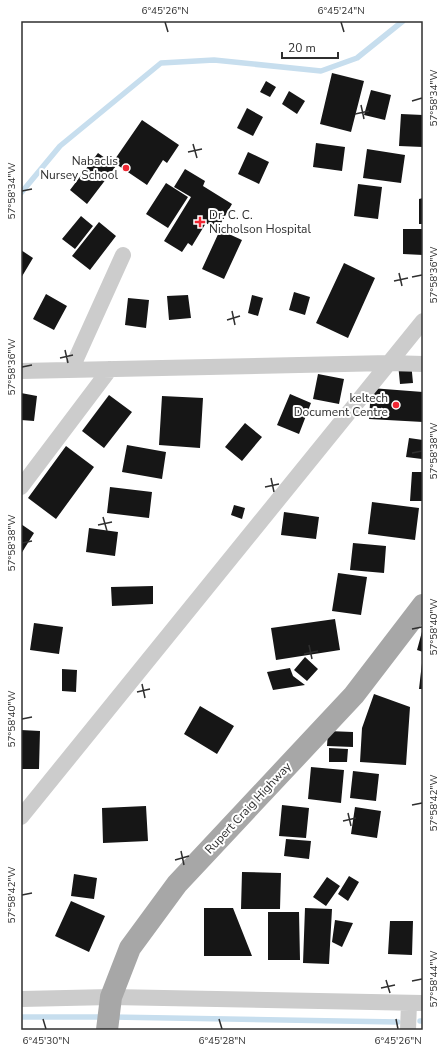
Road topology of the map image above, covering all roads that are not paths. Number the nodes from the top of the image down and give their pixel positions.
1 (123, 255) dead end
2 (423, 320) edge
3 (390, 363) junction
4 (423, 364) edge
5 (110, 368) junction
6 (71, 370) junction
7 (21, 371) edge
8 (21, 487) edge
9 (423, 604) edge
10 (21, 817) edge
11 (112, 997) junction
12 (21, 999) edge
13 (416, 1003) edge
14 (107, 1030) edge
15 (408, 1030) edge

1 - 6 street
2 - 3 street
3 - 4 street
3 - 5 street
3 - 10 street
5 - 6 street
5 - 8 street
6 - 7 street
9 - 11 main road, Rupert Craig Highway
11 - 12 street
11 - 13 street
11 - 14 main road, Rupert Craig Highway
13 - 15 street

